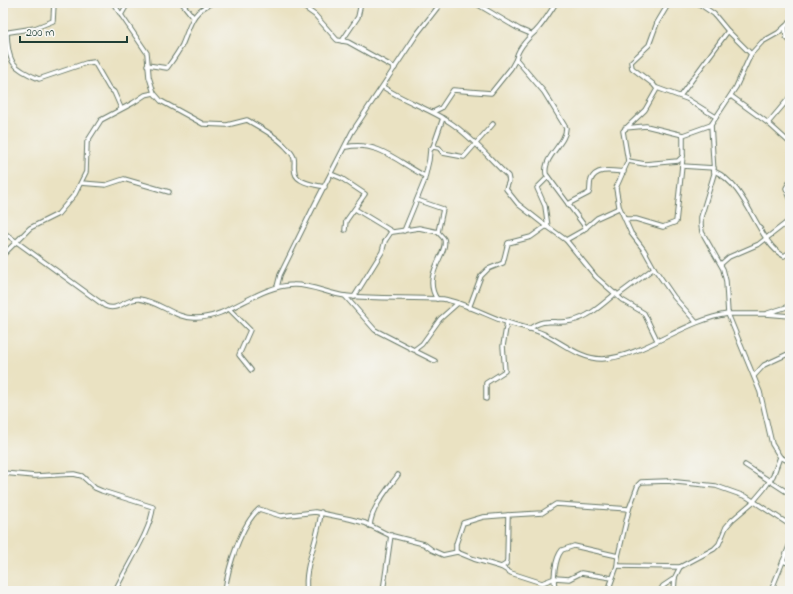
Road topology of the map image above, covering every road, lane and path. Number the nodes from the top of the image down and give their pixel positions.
1 (54, 3) edge
2 (113, 3) edge
3 (128, 3) edge
4 (182, 3) edge
5 (212, 3) edge
6 (298, 3) edge
7 (361, 3) edge
8 (442, 3) edge
9 (475, 3) edge
10 (556, 3) edge
11 (669, 3) edge
12 (698, 3) edge
13 (121, 15) junction
14 (193, 17) junction
15 (790, 22) edge
16 (785, 27) junction
17 (728, 31) junction
18 (5, 33) edge
19 (778, 33) junction
20 (531, 34) junction
21 (786, 37) junction
22 (342, 41) junction
23 (790, 41) edge
24 (750, 54) junction
25 (516, 59) junction
26 (147, 65) junction
27 (395, 68) junction
28 (383, 87) junction
29 (657, 88) junction
30 (154, 93) junction
31 (680, 96) junction
32 (731, 96) junction
33 (790, 97) edge
34 (121, 108) junction
35 (433, 112) junction
36 (716, 117) junction
37 (442, 118) junction
38 (768, 123) junction
39 (493, 124) dead end
40 (711, 125) junction
41 (625, 128) junction
42 (683, 135) junction
43 (476, 143) junction
44 (790, 143) edge
45 (346, 146) junction
46 (433, 146) junction
47 (683, 156) junction
48 (628, 161) junction
49 (682, 166) junction
50 (714, 169) junction
51 (624, 172) junction
52 (331, 174) junction
53 (425, 176) junction
54 (548, 177) junction
55 (790, 181) edge
56 (81, 183) junction
57 (325, 187) junction
58 (169, 192) dead end
59 (790, 198) edge
60 (417, 200) junction
61 (568, 204) junction
62 (619, 208) junction
63 (355, 209) junction
64 (625, 220) junction
65 (790, 220) edge
66 (547, 227) junction
67 (586, 228) junction
68 (345, 230) dead end
69 (404, 231) junction
70 (3, 232) edge
71 (391, 232) junction
72 (438, 232) junction
73 (767, 238) junction
74 (566, 240) junction
75 (16, 242) junction
76 (790, 252) edge
77 (3, 256) edge
78 (721, 264) junction
79 (654, 268) junction
80 (277, 287) junction
81 (617, 294) junction
82 (345, 296) junction
83 (354, 297) junction
84 (437, 299) junction
85 (458, 303) junction
86 (790, 306) edge
87 (469, 308) junction
88 (229, 309) junction
89 (728, 314) junction
90 (766, 314) junction
91 (790, 316) edge
92 (507, 322) junction
93 (696, 322) junction
94 (529, 329) junction
95 (657, 340) junction
96 (416, 350) junction
97 (790, 353) edge
98 (435, 361) dead end
99 (251, 370) dead end
100 (754, 376) junction
101 (486, 398) dead end
102 (780, 457) junction
103 (790, 462) edge
104 (744, 465) dead end
105 (3, 473) edge
106 (398, 475) dead end
107 (769, 482) junction
108 (790, 494) edge
109 (753, 502) junction
110 (629, 509) junction
111 (320, 512) junction
112 (508, 514) junction
113 (790, 525) edge
114 (370, 526) junction
115 (391, 535) junction
116 (790, 544) edge
117 (456, 552) junction
118 (618, 556) junction
119 (783, 561) junction
120 (790, 564) edge
121 (617, 566) junction
122 (501, 567) junction
123 (680, 567) junction
124 (675, 577) junction
125 (555, 578) junction
126 (612, 578) junction
127 (114, 591) edge
128 (225, 591) edge
129 (306, 591) edge
130 (383, 591) edge
131 (556, 591) edge
132 (608, 591) edge
133 (660, 591) edge
134 (674, 591) edge
135 (771, 591) edge

1 - 18 street
2 - 13 street
3 - 13 street
4 - 14 street
5 - 14 street
6 - 22 street
7 - 22 street
8 - 27 street
9 - 20 street
10 - 20 street
11 - 29 street
12 - 17 street
13 - 26 street
14 - 26 street
15 - 16 street
16 - 19 street
16 - 21 street
17 - 24 street
17 - 31 street
18 - 34 street
19 - 21 street
19 - 24 street
20 - 25 street
21 - 23 street
22 - 27 street
24 - 32 street
25 - 35 street
25 - 54 street
26 - 30 street
27 - 28 street
28 - 35 street
28 - 45 street
29 - 31 street
29 - 41 street
30 - 34 street
30 - 57 street
31 - 36 street
32 - 36 street
32 - 38 street
33 - 38 street
34 - 56 street
35 - 37 street
36 - 40 street
37 - 43 street
37 - 46 street
38 - 44 street
39 - 43 street
40 - 42 street
40 - 50 street
41 - 42 street
41 - 48 street
42 - 47 street
43 - 46 street
43 - 66 street
45 - 52 street
45 - 53 street
46 - 53 street
47 - 48 street
47 - 49 street
48 - 51 street
49 - 50 street
49 - 64 street
50 - 73 street
50 - 78 street
51 - 61 street
51 - 62 street
52 - 57 street
52 - 63 street
53 - 60 street
54 - 61 street
54 - 66 street
55 - 59 street
56 - 58 street
56 - 75 street
57 - 80 street
60 - 69 street
60 - 72 street
61 - 67 street
62 - 64 street
62 - 67 street
63 - 68 street
63 - 71 street
64 - 79 street
65 - 73 street
66 - 74 street
66 - 87 street
67 - 74 street
69 - 71 street
69 - 72 street
70 - 75 street
71 - 83 street
72 - 84 street
73 - 76 street
73 - 78 street
74 - 81 street
75 - 77 street
75 - 88 street
78 - 89 street
79 - 81 street
79 - 93 street
80 - 82 street
80 - 88 street
81 - 94 street
81 - 95 street
82 - 83 street
82 - 96 street
83 - 84 street
84 - 85 street
85 - 87 street
85 - 96 street
86 - 90 street
87 - 92 street
88 - 99 street
89 - 90 street
89 - 93 street
89 - 100 street
90 - 91 street
92 - 94 street
92 - 101 street
93 - 95 street
94 - 95 street
96 - 98 street
97 - 100 street
100 - 102 street
102 - 103 street
102 - 107 street
104 - 107 street
105 - 127 street
106 - 114 street
107 - 108 street
107 - 109 street
109 - 110 street
109 - 113 street
109 - 123 street
110 - 112 street
110 - 118 street
111 - 114 street
111 - 128 street
111 - 129 street
112 - 117 street
112 - 122 street
114 - 115 street
115 - 117 street
115 - 130 street
116 - 119 street
117 - 122 street
118 - 121 street
118 - 125 street
119 - 120 street
119 - 135 street
121 - 123 street
121 - 126 street
122 - 125 street
123 - 124 street
124 - 133 street
124 - 134 street
125 - 126 street
125 - 131 street
126 - 132 street

